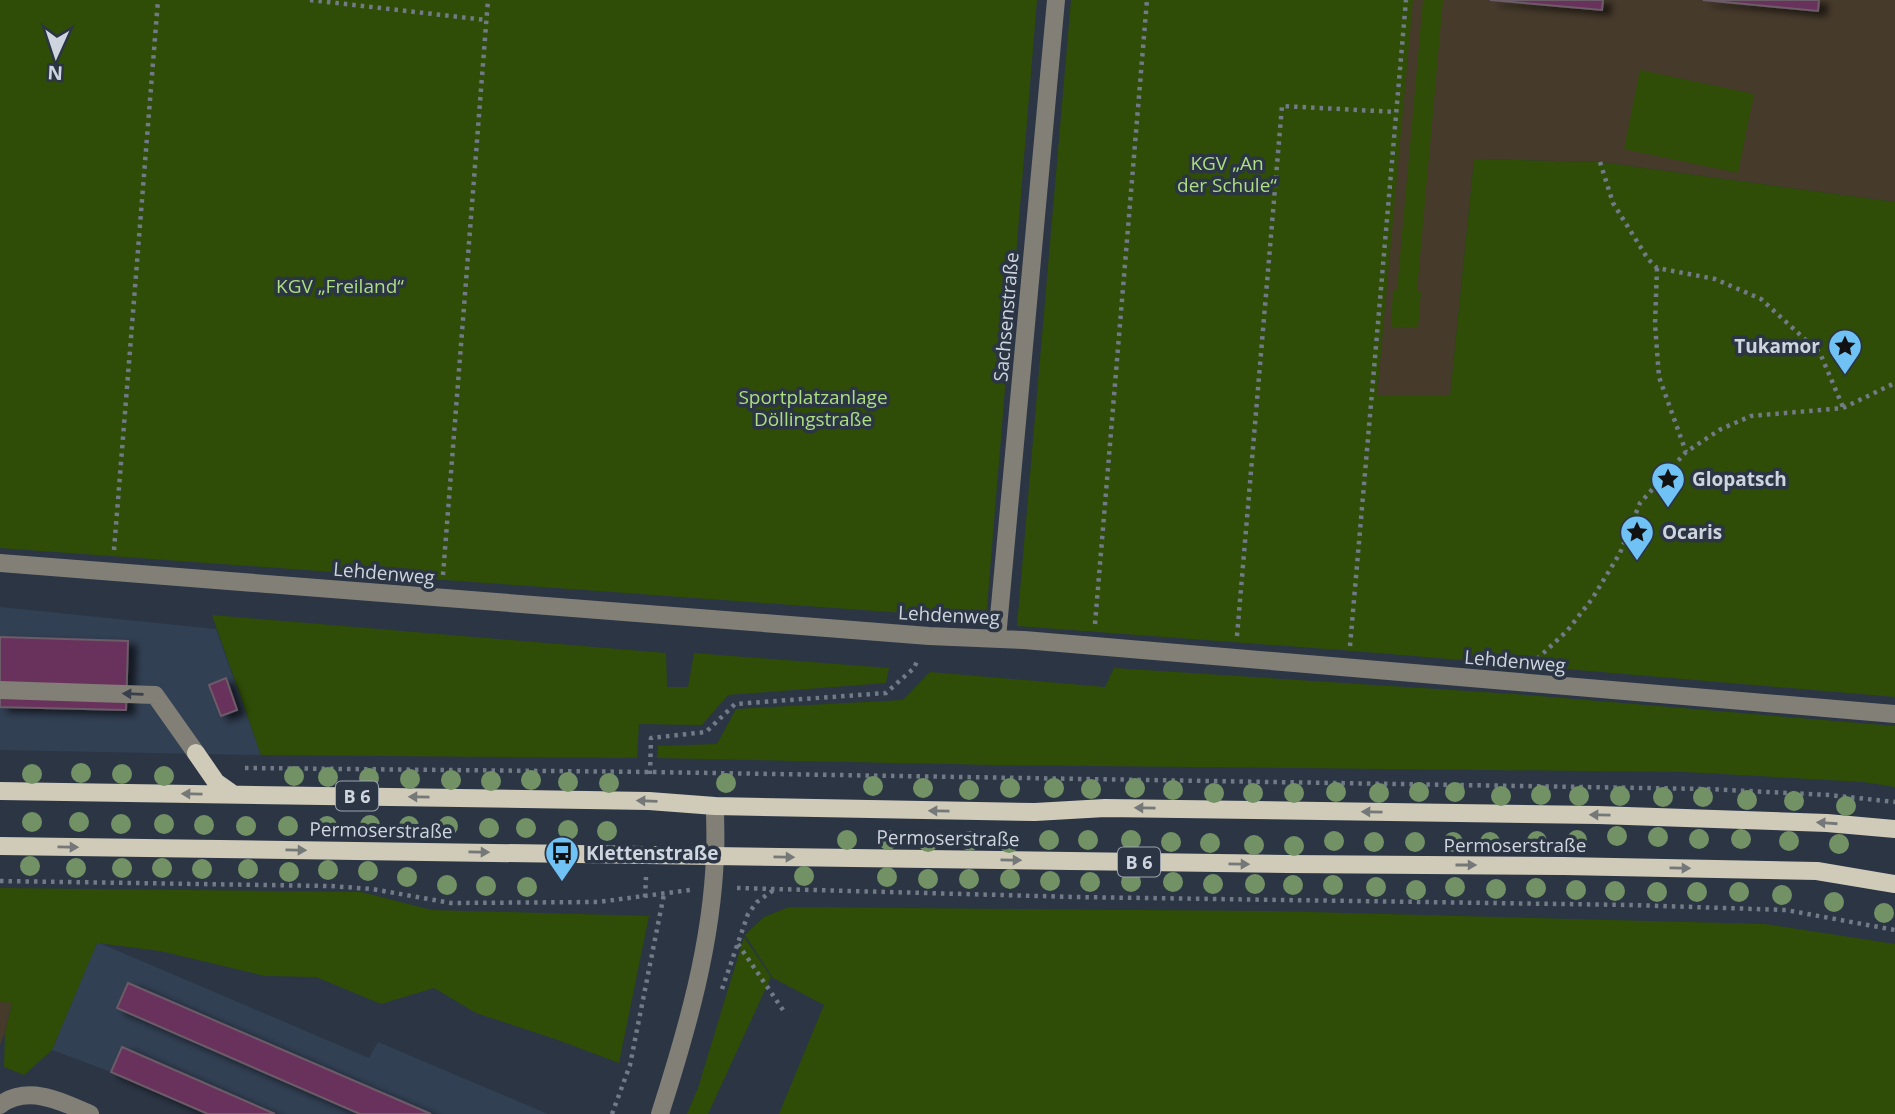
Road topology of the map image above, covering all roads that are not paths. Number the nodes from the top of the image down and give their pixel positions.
1 (1056, 0) edge
2 (0, 563) edge
3 (997, 638) junction
4 (0, 690) edge
5 (1895, 714) edge
6 (201, 760) joint
7 (0, 791) edge
8 (233, 794) junction
9 (715, 806) junction
10 (1895, 829) edge
11 (0, 846) edge
12 (715, 855) junction
13 (1895, 884) edge
14 (0, 1105) edge
15 (90, 1114) edge
16 (660, 1114) edge

1 - 3 street, Sachsenstraße
2 - 3 street, Lehdenweg
3 - 5 street, Lehdenweg
6 -> 4 street
6 - 8 main road
8 -> 7 main road, Permoserstraße / B 6
9 -> 8 main road, Permoserstraße / B 6
10 -> 9 main road, Permoserstraße / B 6
9 - 12 street
11 -> 12 main road, Permoserstraße / B 6
12 -> 13 main road, Permoserstraße / B 6
12 - 16 street
14 - 15 street

